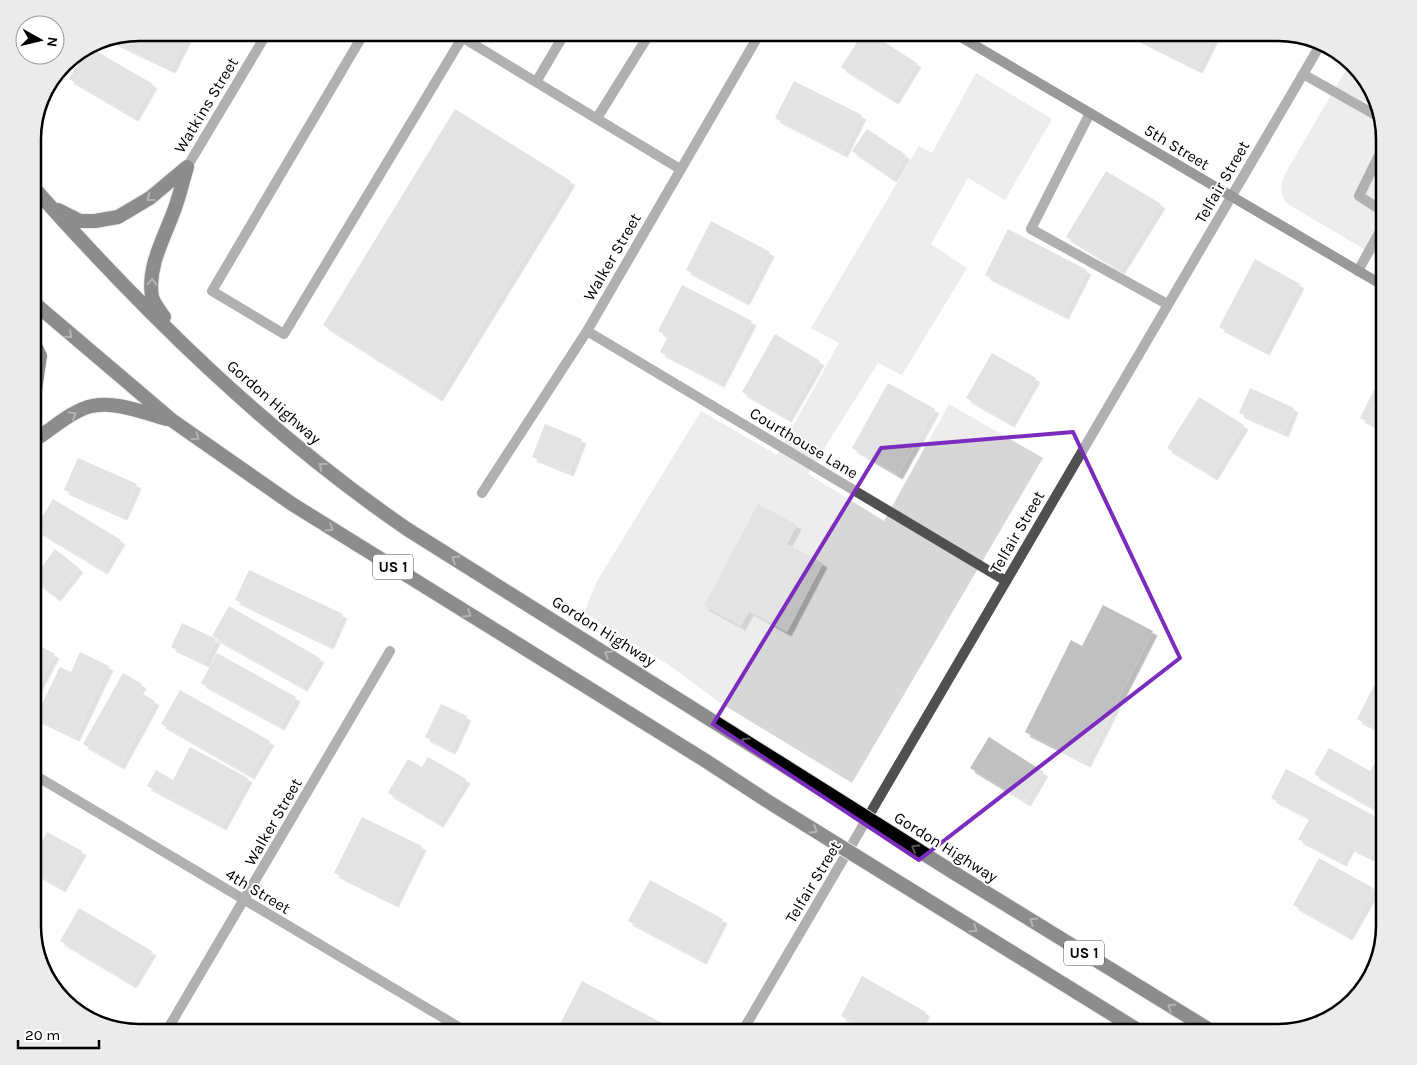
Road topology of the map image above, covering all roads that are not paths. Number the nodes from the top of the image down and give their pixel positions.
1 (262, 41) edge
2 (359, 41) edge
3 (457, 41) edge
4 (472, 41) edge
5 (560, 41) edge
6 (644, 41) edge
7 (755, 41) edge
8 (972, 41) edge
9 (1317, 50) edge
10 (1303, 74) junction
11 (536, 82) junction
12 (1090, 113) junction
13 (1372, 113) edge
14 (597, 118) junction
15 (1376, 161) edge
16 (187, 167) junction
17 (680, 169) junction
18 (41, 197) edge
19 (1230, 197) junction
20 (48, 205) junction
21 (1376, 207) edge
22 (1376, 238) edge
23 (1358, 271) junction
24 (1376, 281) edge
25 (1167, 304) junction
26 (41, 309) edge
27 (586, 331) junction
28 (178, 341) junction
29 (173, 421) junction
30 (41, 436) edge
31 (482, 493) dead end
32 (1006, 581) junction
33 (390, 651) dead end
34 (41, 779) edge
35 (244, 900) junction
36 (171, 1024) edge
37 (453, 1024) edge
38 (747, 1024) edge
39 (1128, 1024) edge
40 (1200, 1024) edge

1 - 16 street, Watkins Street
2 - 3 street
4 - 11 street
5 - 11 street
6 - 14 street
7 - 17 street, Walker Street
8 - 12 main road, 5th Street
9 - 10 street, Telfair Street
10 - 13 street
10 - 19 street, Telfair Street
11 - 14 street
12 - 19 main road, 5th Street
12 - 25 street
14 - 17 street
15 - 21 street
16 -> 20 highway
28 -> 16 highway
17 - 27 street, Walker Street
18 - 20 highway, Gordon Highway / US 1
19 - 23 main road, 5th Street
19 - 25 street, Telfair Street
20 - 28 highway, Gordon Highway / US 1
22 - 23 street
23 - 24 main road, 5th Street
25 - 32 street, Telfair Street
26 -> 29 highway, US 1
27 - 31 street, Walker Street
27 - 32 street, Courthouse Lane
40 -> 28 highway, Gordon Highway / US 1, bridge
30 -> 29 highway
29 -> 39 highway, US 1, bridge
32 - 38 street, Telfair Street
33 - 35 street, Walker Street
34 - 35 street, 4th Street
35 - 36 street, Walker Street
35 - 37 street, 4th Street

